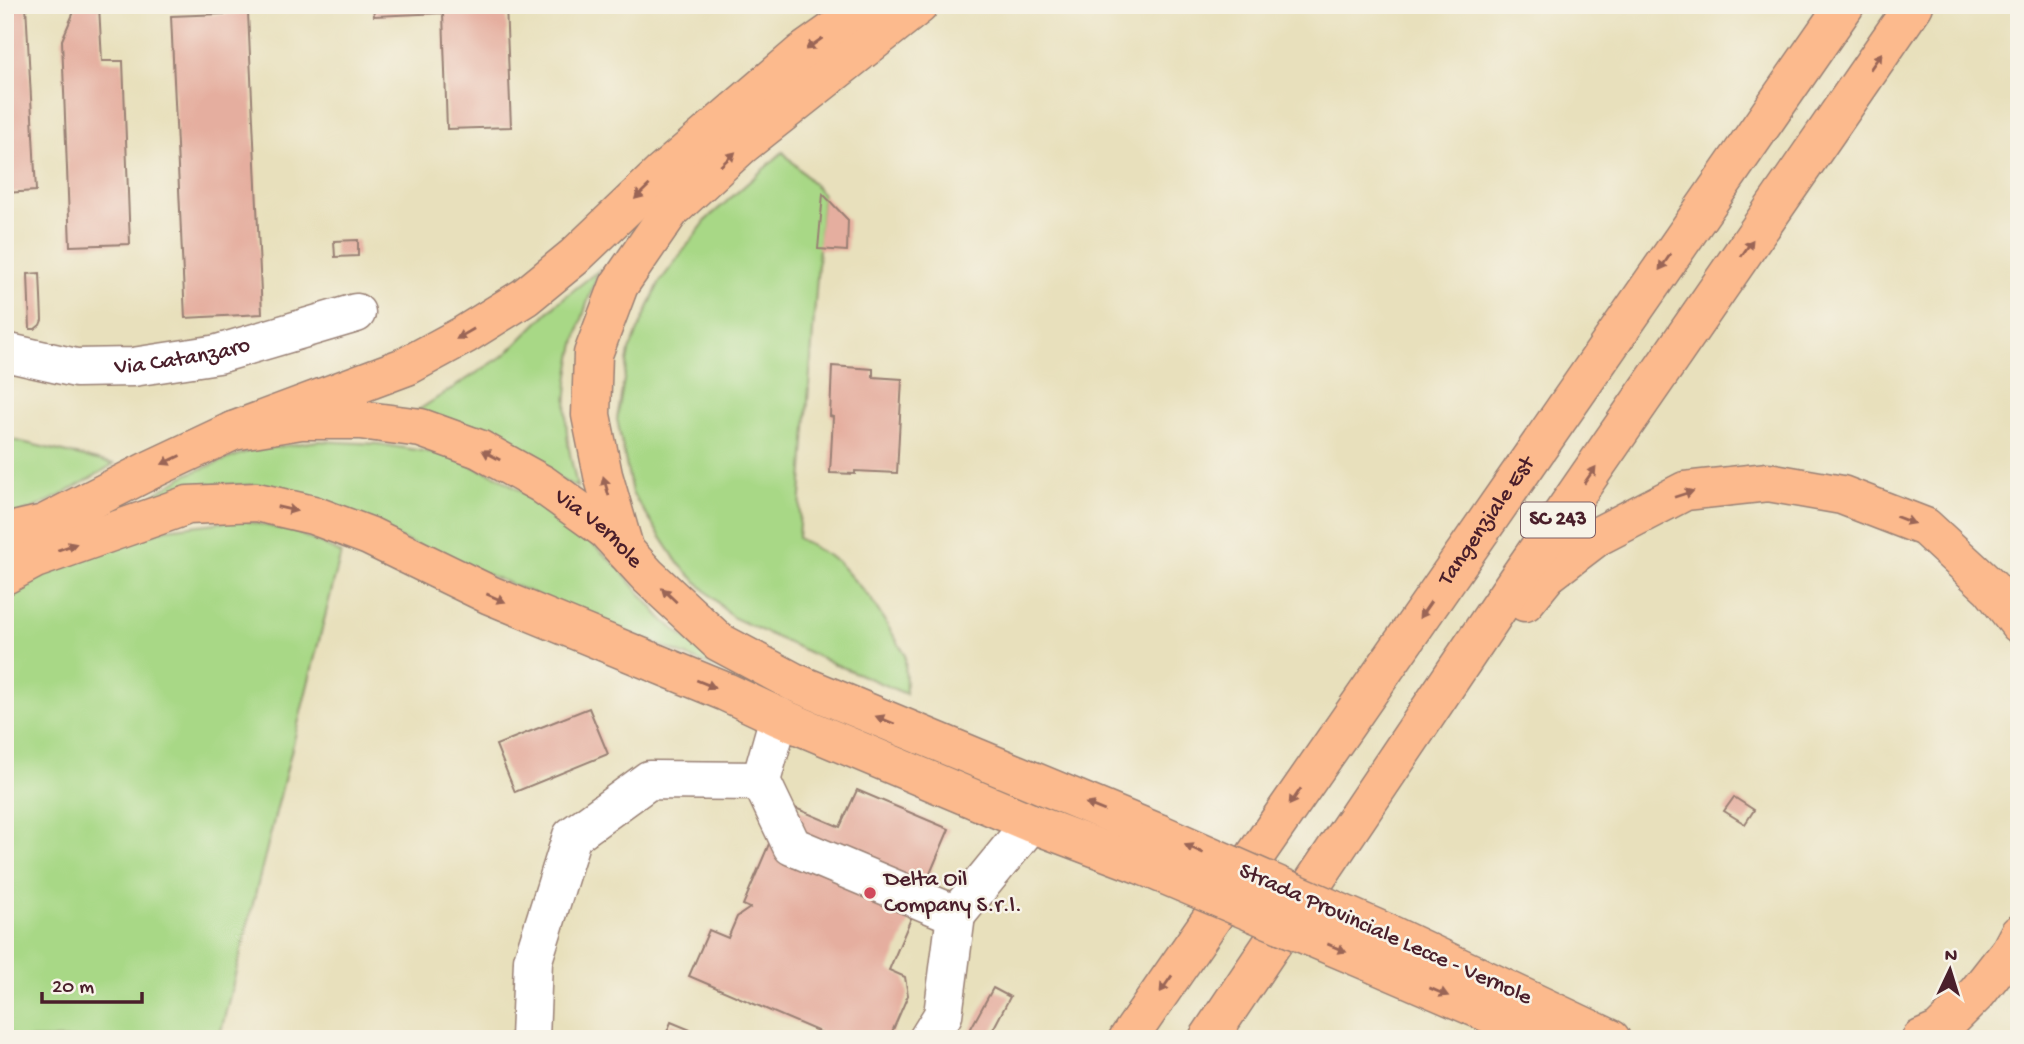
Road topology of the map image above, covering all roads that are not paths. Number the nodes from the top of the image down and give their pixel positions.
1 (870, 5) edge
2 (919, 5) edge
3 (1810, 5) edge
4 (1845, 5) edge
5 (1914, 5) edge
6 (1696, 218) junction
7 (356, 313) dead end
8 (5, 352) edge
9 (233, 431) junction
10 (5, 533) edge
11 (625, 551) junction
12 (5, 575) edge
13 (2019, 624) edge
14 (779, 717) junction
15 (761, 781) junction
16 (1031, 824) junction
17 (1148, 848) junction
18 (956, 915) junction
19 (2019, 934) edge
20 (1384, 950) junction
21 (1216, 1026) edge
22 (530, 1039) edge
23 (928, 1039) edge
24 (1128, 1039) edge
25 (1549, 1039) edge
26 (1611, 1039) edge
27 (1921, 1039) edge

1 -> 9 main road
11 -> 2 main road
3 - 6 main road
4 - 6 main road, Tangenziale Est
21 -> 5 main road, SC 243
6 -> 24 main road, Tangenziale Est
7 - 8 street, Via Catanzaro
9 -> 10 main road, Via Vernole
11 -> 9 main road, Via Vernole
17 -> 11 main road, Via Vernole
12 -> 14 main road
21 -> 13 main road
14 - 15 street
14 - 16 main road
15 - 18 street
15 - 22 street
16 - 17 main road
16 - 18 street
17 - 20 main road, Strada Provinciale Lecce - Vernole, bridge
18 - 23 street
19 - 27 main road
20 -> 25 main road, Strada Provinciale Lecce - Vernole
20 - 26 main road, Strada Provinciale Lecce - Vernole

